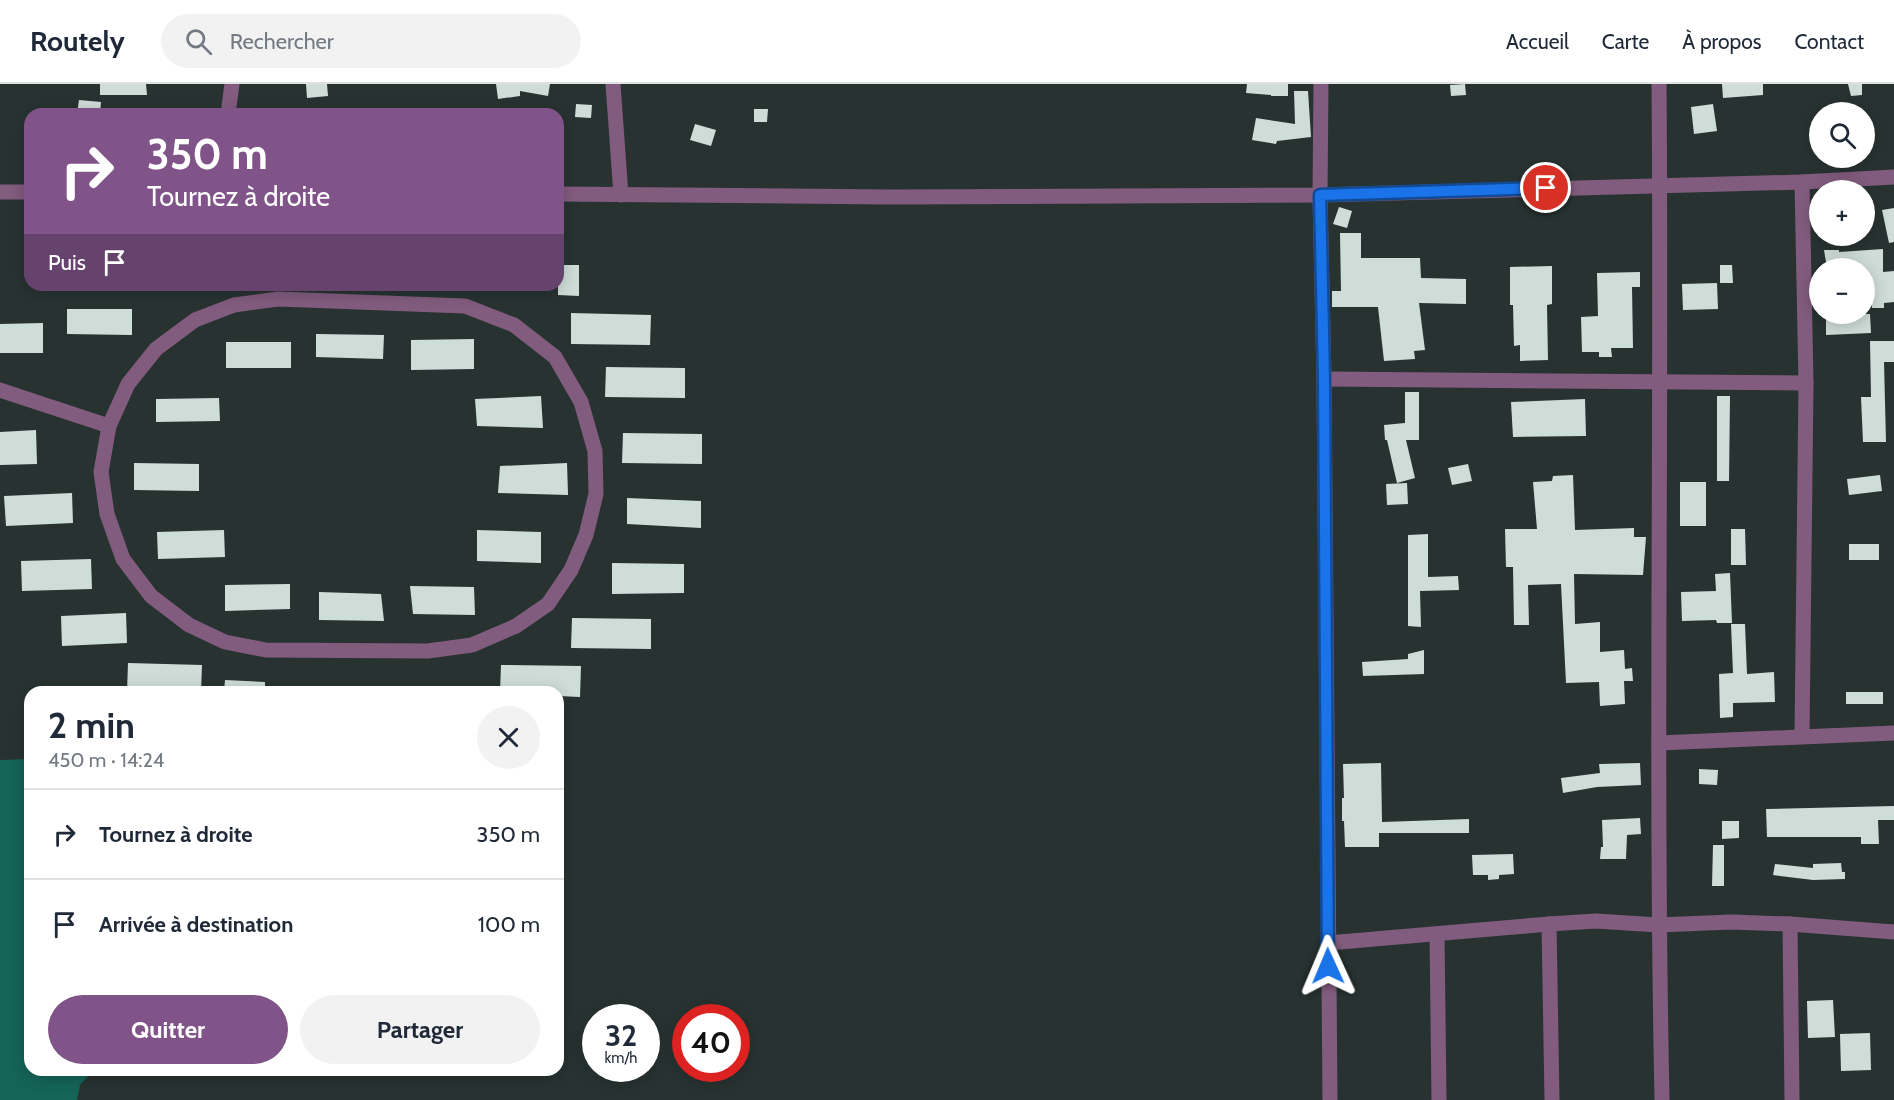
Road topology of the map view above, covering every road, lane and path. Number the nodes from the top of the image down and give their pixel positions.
1 (232, 84) edge
2 (613, 84) edge
3 (1321, 84) edge
4 (1659, 84) edge
5 (229, 108) edge
6 (1894, 177) edge
7 (1802, 182) junction
8 (1660, 185) junction
9 (0, 192) edge
10 (24, 192) edge
11 (564, 194) edge
12 (621, 195) junction
13 (1320, 195) junction
14 (1324, 379) junction
15 (1806, 382) junction
16 (1661, 383) junction
17 (0, 390) edge
18 (109, 426) junction
19 (1894, 733) edge
20 (1802, 736) junction
21 (1659, 743) junction
22 (1549, 924) junction
23 (1658, 924) junction
24 (1790, 924) junction
25 (1894, 932) edge
26 (1437, 934) junction
27 (1328, 943) junction
28 (1330, 1100) edge
29 (1439, 1100) edge
30 (1552, 1100) edge
31 (1662, 1100) edge
32 (1792, 1100) edge

1 - 5 street
2 - 12 street
3 - 13 street
4 - 8 street
6 - 7 street
7 - 8 street
7 - 15 street
8 - 13 street
8 - 16 street
9 - 10 street
11 - 12 street
12 - 13 street
13 - 14 street
14 - 16 street
14 - 27 street
15 - 16 street
15 - 20 street
16 - 21 street
17 - 18 street
18 - 18 street
19 - 20 street
20 - 21 street
21 - 23 street
22 - 23 street
22 - 26 street
22 - 30 street
23 - 24 street
23 - 31 street
24 - 25 street
24 - 32 street
26 - 27 street
26 - 29 street
27 - 28 street

